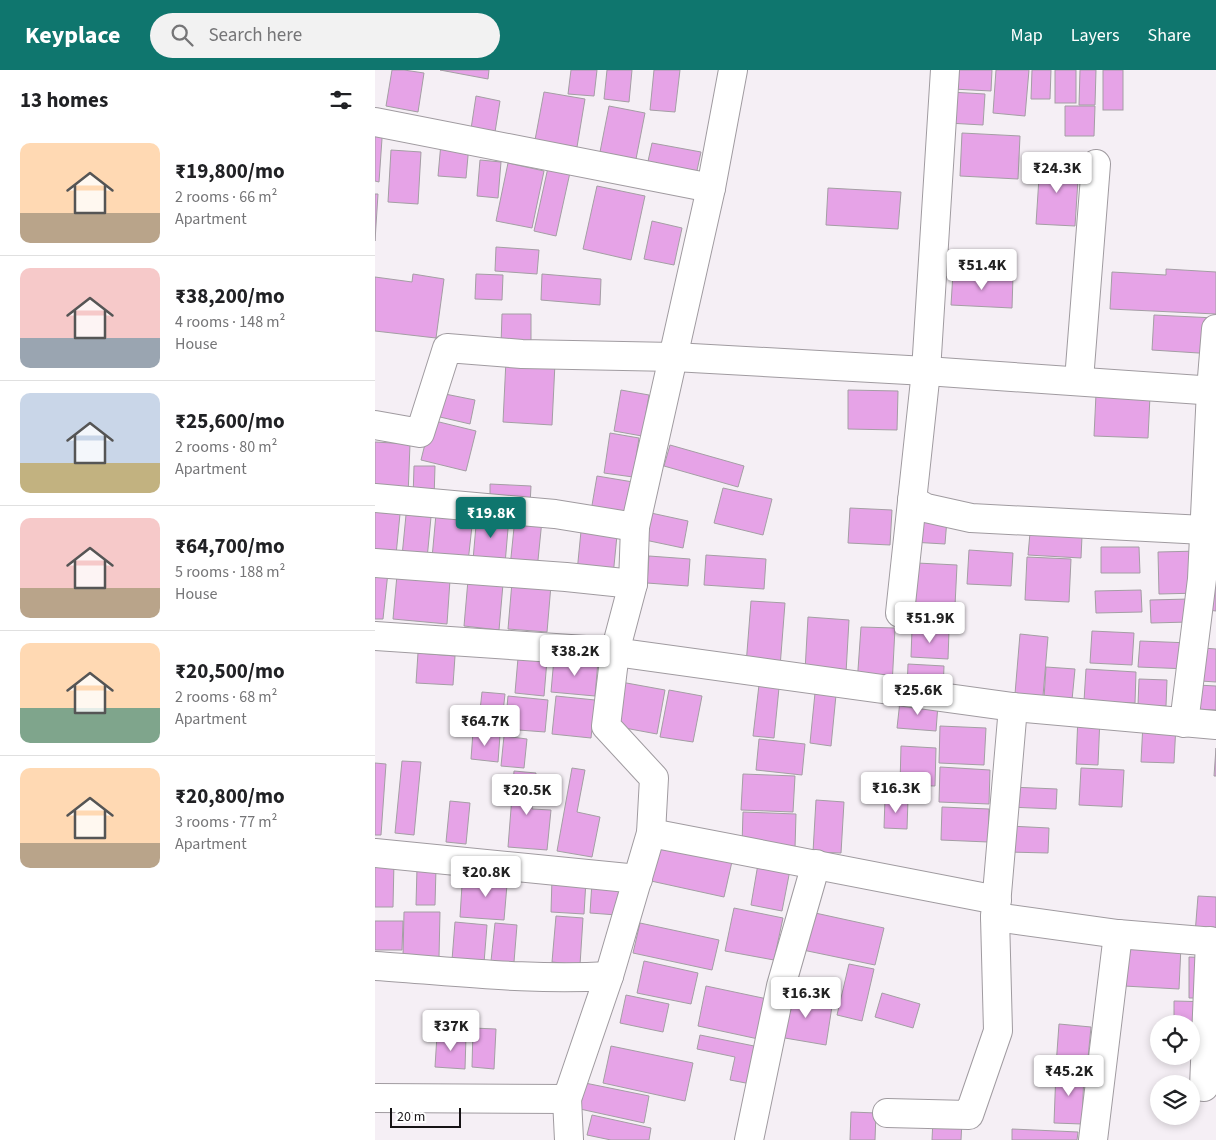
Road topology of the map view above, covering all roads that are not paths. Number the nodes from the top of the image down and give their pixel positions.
1 (733, 70) edge
2 (945, 70) edge
3 (375, 122) edge
4 (1096, 164) dead end
5 (711, 188) junction
6 (1216, 329) edge
7 (673, 357) junction
8 (926, 371) junction
9 (1079, 380) junction
10 (1214, 391) edge
11 (375, 425) edge
12 (375, 498) edge
13 (912, 500) junction
14 (635, 526) junction
15 (1204, 530) junction
16 (375, 563) edge
17 (633, 584) junction
18 (900, 614) dead end
19 (375, 636) edge
20 (615, 652) junction
21 (1013, 707) junction
22 (1184, 723) junction
23 (1216, 725) edge
24 (651, 832) junction
25 (375, 853) edge
26 (816, 864) junction
27 (638, 879) junction
28 (996, 908) junction
29 (1118, 934) junction
30 (1213, 942) edge
31 (375, 966) edge
32 (609, 976) junction
33 (1204, 1087) dead end
34 (375, 1098) edge
35 (567, 1099) junction
36 (887, 1113) dead end
37 (569, 1140) edge
38 (749, 1140) edge
39 (1093, 1140) edge

1 - 5 street
2 - 8 street
3 - 5 street
4 - 9 street
5 - 7 street
6 - 10 street
7 - 8 street
7 - 11 street
7 - 14 street
8 - 9 street
8 - 13 street
9 - 10 street
10 - 15 street
12 - 14 street
13 - 15 street
13 - 18 street
14 - 17 street
15 - 22 street
16 - 17 street
17 - 20 street
19 - 20 street
20 - 21 street
20 - 24 street
21 - 22 street
21 - 28 street
22 - 23 street
24 - 26 street
24 - 27 street
25 - 27 street
26 - 28 street
26 - 38 street
27 - 32 street
28 - 29 street
28 - 36 street
29 - 30 street
29 - 39 street
30 - 33 street
31 - 32 street
32 - 35 street
34 - 35 street
35 - 37 street

